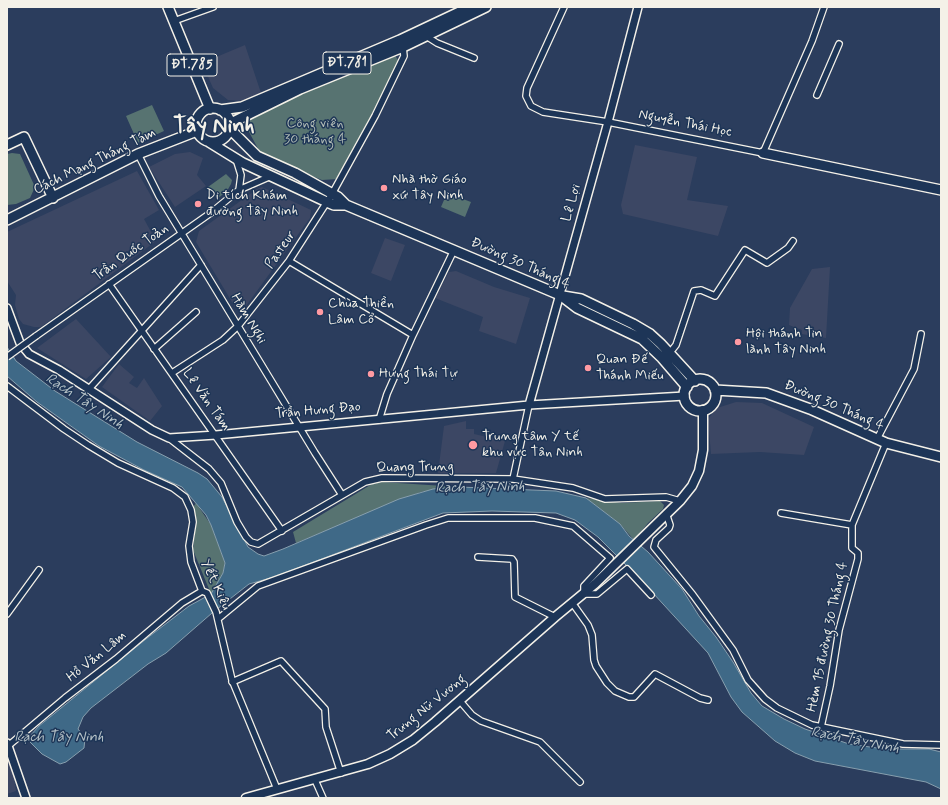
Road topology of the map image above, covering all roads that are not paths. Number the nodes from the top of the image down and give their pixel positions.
1 (168, 7) edge
2 (213, 7) edge
3 (470, 7) edge
4 (564, 7) edge
5 (638, 7) edge
6 (824, 7) edge
7 (483, 8) edge
8 (174, 22) junction
9 (424, 33) junction
10 (402, 44) junction
11 (839, 44) dead end
12 (474, 58) dead end
13 (817, 95) dead end
14 (210, 109) junction
15 (220, 110) junction
16 (608, 122) junction
17 (229, 126) junction
18 (197, 131) junction
19 (209, 142) junction
20 (7, 145) edge
21 (763, 153) junction
22 (138, 154) junction
23 (236, 159) junction
24 (271, 176) junction
25 (239, 190) junction
26 (941, 190) edge
27 (332, 194) junction
28 (53, 198) junction
29 (327, 202) junction
30 (346, 205) junction
31 (8, 220) edge
32 (182, 232) junction
33 (793, 241) dead end
34 (454, 250) junction
35 (289, 261) junction
36 (201, 265) junction
37 (109, 284) junction
38 (560, 295) junction
39 (7, 308) edge
40 (196, 312) dead end
41 (238, 326) junction
42 (142, 332) junction
43 (921, 334) dead end
44 (413, 335) junction
45 (154, 349) junction
46 (7, 357) edge
47 (667, 357) junction
48 (172, 373) junction
49 (695, 381) junction
50 (7, 386) edge
51 (687, 387) junction
52 (88, 389) junction
53 (715, 390) junction
54 (685, 396) junction
55 (530, 405) junction
56 (703, 410) junction
57 (378, 420) junction
58 (300, 427) junction
59 (216, 435) junction
60 (170, 438) junction
61 (877, 439) junction
62 (886, 442) junction
63 (941, 457) edge
64 (513, 479) junction
65 (342, 494) junction
66 (680, 501) junction
67 (781, 513) dead end
68 (667, 516) junction
69 (852, 524) junction
70 (282, 531) junction
71 (478, 557) dead end
72 (39, 570) dead end
73 (205, 593) junction
74 (584, 594) junction
75 (651, 595) dead end
76 (573, 604) junction
77 (7, 614) edge
78 (555, 617) junction
79 (218, 619) junction
80 (232, 682) junction
81 (708, 700) dead end
82 (460, 701) junction
83 (821, 727) junction
84 (8, 745) edge
85 (941, 745) edge
86 (341, 773) junction
87 (315, 780) junction
88 (580, 782) dead end
89 (277, 789) junction
90 (26, 798) edge
91 (246, 798) edge
92 (323, 798) edge

1 - 8 main road, ĐT.785
2 - 8 street
3 - 9 main road, ĐT.781
4 - 16 street, Nguyễn Thái Học
5 - 16 street, Lê Lợi
6 - 21 street
7 - 9 main road, ĐT.781
8 - 14 main road, ĐT.785
9 - 10 main road, ĐT.781
9 - 12 street
10 - 15 main road, ĐT.781
10 - 17 main road, ĐT.781
10 - 27 street, Pasteur
11 - 13 street
14 - 15 main road
14 - 18 main road
15 - 17 main road
16 - 21 street, Nguyễn Thái Học
16 - 38 street, Lê Lợi
17 - 19 main road
17 - 27 main road, Đường 30 Tháng 4
18 - 19 main road
18 - 22 main road, Cách Mạng Tháng Tám
19 - 23 main road, Đường 30 Tháng 4
20 - 28 main road
21 - 26 main road, Nguyễn Thái Học
22 - 28 main road, Cách Mạng Tháng Tám
22 - 32 street, Hàm Nghi
23 - 24 main road, Đường 30 Tháng 4
23 - 25 street
24 - 25 street, Trần Quốc Toản
24 - 29 main road, Đường 30 Tháng 4
25 - 32 street, Trần Quốc Toản
27 - 29 street, Pasteur
27 - 30 main road, Đường 30 Tháng 4
28 - 31 main road, Cách Mạng Tháng Tám
29 - 30 main road, Đường 30 Tháng 4
29 - 35 street, Pasteur
30 - 34 main road, Đường 30 Tháng 4
32 - 36 street, Hàm Nghi
32 - 37 street, Trần Quốc Toản
33 - 47 street
34 - 38 main road, Đường 30 Tháng 4
34 - 44 street
35 - 41 street, Pasteur
35 - 44 street
36 - 41 street, Hàm Nghi
36 - 42 street
37 - 42 street, Lê Văn Tám
37 - 46 street, Trần Quốc Toản, bridge
38 - 47 main road, Đường 30 Tháng 4
38 - 47 main road, Đường 30 Tháng 4
38 - 55 street, Lê Lợi
39 - 52 street, Trần Hưng Đạo
40 - 45 street
41 - 48 street, Pasteur
41 - 58 street, Hàm Nghi
42 - 45 street, Lê Văn Tám
42 - 52 street
43 - 61 street
44 - 57 street
45 - 48 street, Lê Văn Tám
47 - 49 main road, Đường 30 Tháng 4
47 - 51 main road, Đường 30 Tháng 4
48 - 59 street, Lê Văn Tám
49 - 51 main road
49 - 53 main road
50 - 73 street, Yết Kiêu
51 - 54 main road
52 - 60 street, Trần Hưng Đạo
53 - 56 main road
53 - 61 main road, Đường 30 Tháng 4
54 - 55 street, Trần Hưng Đạo
54 - 56 main road
55 - 57 street, Trần Hưng Đạo
55 - 64 street
56 - 66 main road
57 - 58 street, Trần Hưng Đạo
58 - 59 street, Trần Hưng Đạo
58 - 65 street, Hàm Nghi
59 - 60 street, Trần Hưng Đạo
59 - 70 street, Lê Văn Tám
60 - 70 street, Quang Trung
61 - 62 main road, Đường 30 Tháng 4
62 - 63 main road, Đường 30 Tháng 4
62 - 69 street, Hẻm 15 đường 30 Tháng 4
64 - 65 street, Quang Trung
64 - 66 street, Quang Trung
65 - 70 street, Quang Trung
66 - 68 main road
67 - 69 street
68 - 74 main road, Trưng Nữ Vương
68 - 83 street
69 - 83 street, Hẻm 15 đường 30 Tháng 4
71 - 78 street
72 - 77 street
73 - 79 street, Yết Kiêu
73 - 84 street, Hồ Văn Lâm
74 - 75 street
74 - 76 main road, Trưng Nữ Vương
74 - 79 street
76 - 78 main road, Trưng Nữ Vương
76 - 81 street
78 - 82 main road, Trưng Nữ Vương
79 - 80 street, Yết Kiêu
80 - 86 street
80 - 89 street, Yết Kiêu
82 - 86 main road, Trưng Nữ Vương
82 - 88 street
83 - 85 street
84 - 90 street
86 - 87 main road, Trưng Nữ Vương
87 - 89 main road, Trưng Nữ Vương
87 - 92 street
89 - 91 main road, Trưng Nữ Vương

